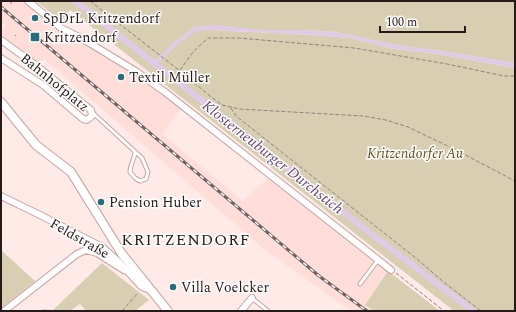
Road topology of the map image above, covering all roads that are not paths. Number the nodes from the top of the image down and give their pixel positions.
1 (28, 1) edge
2 (1, 40) edge
3 (1, 58) edge
4 (56, 81) junction
5 (49, 90) junction
6 (1, 102) edge
7 (93, 113) junction
8 (135, 153) junction
9 (1, 196) edge
10 (378, 260) junction
11 (391, 270) road end
12 (132, 276) junction
13 (360, 284) dead end
14 (151, 290) junction
15 (252, 298) joint
16 (4, 311) edge
17 (168, 311) edge
18 (241, 311) edge
19 (268, 311) edge

1 - 10 street
2 - 4 street, Bahnhofplatz
3 - 5 street, Bahnhofplatz
4 - 5 lane
4 - 7 street, Bahnhofplatz
5 - 7 street, Bahnhofplatz
6 - 14 main road
7 - 8 lane
8 - 8 lane
9 - 12 street, Feldstraße
10 - 11 street
10 - 13 lane
12 - 14 street, Feldstraße
12 - 16 street
14 - 17 main road
15 - 18 street
15 - 19 lane

